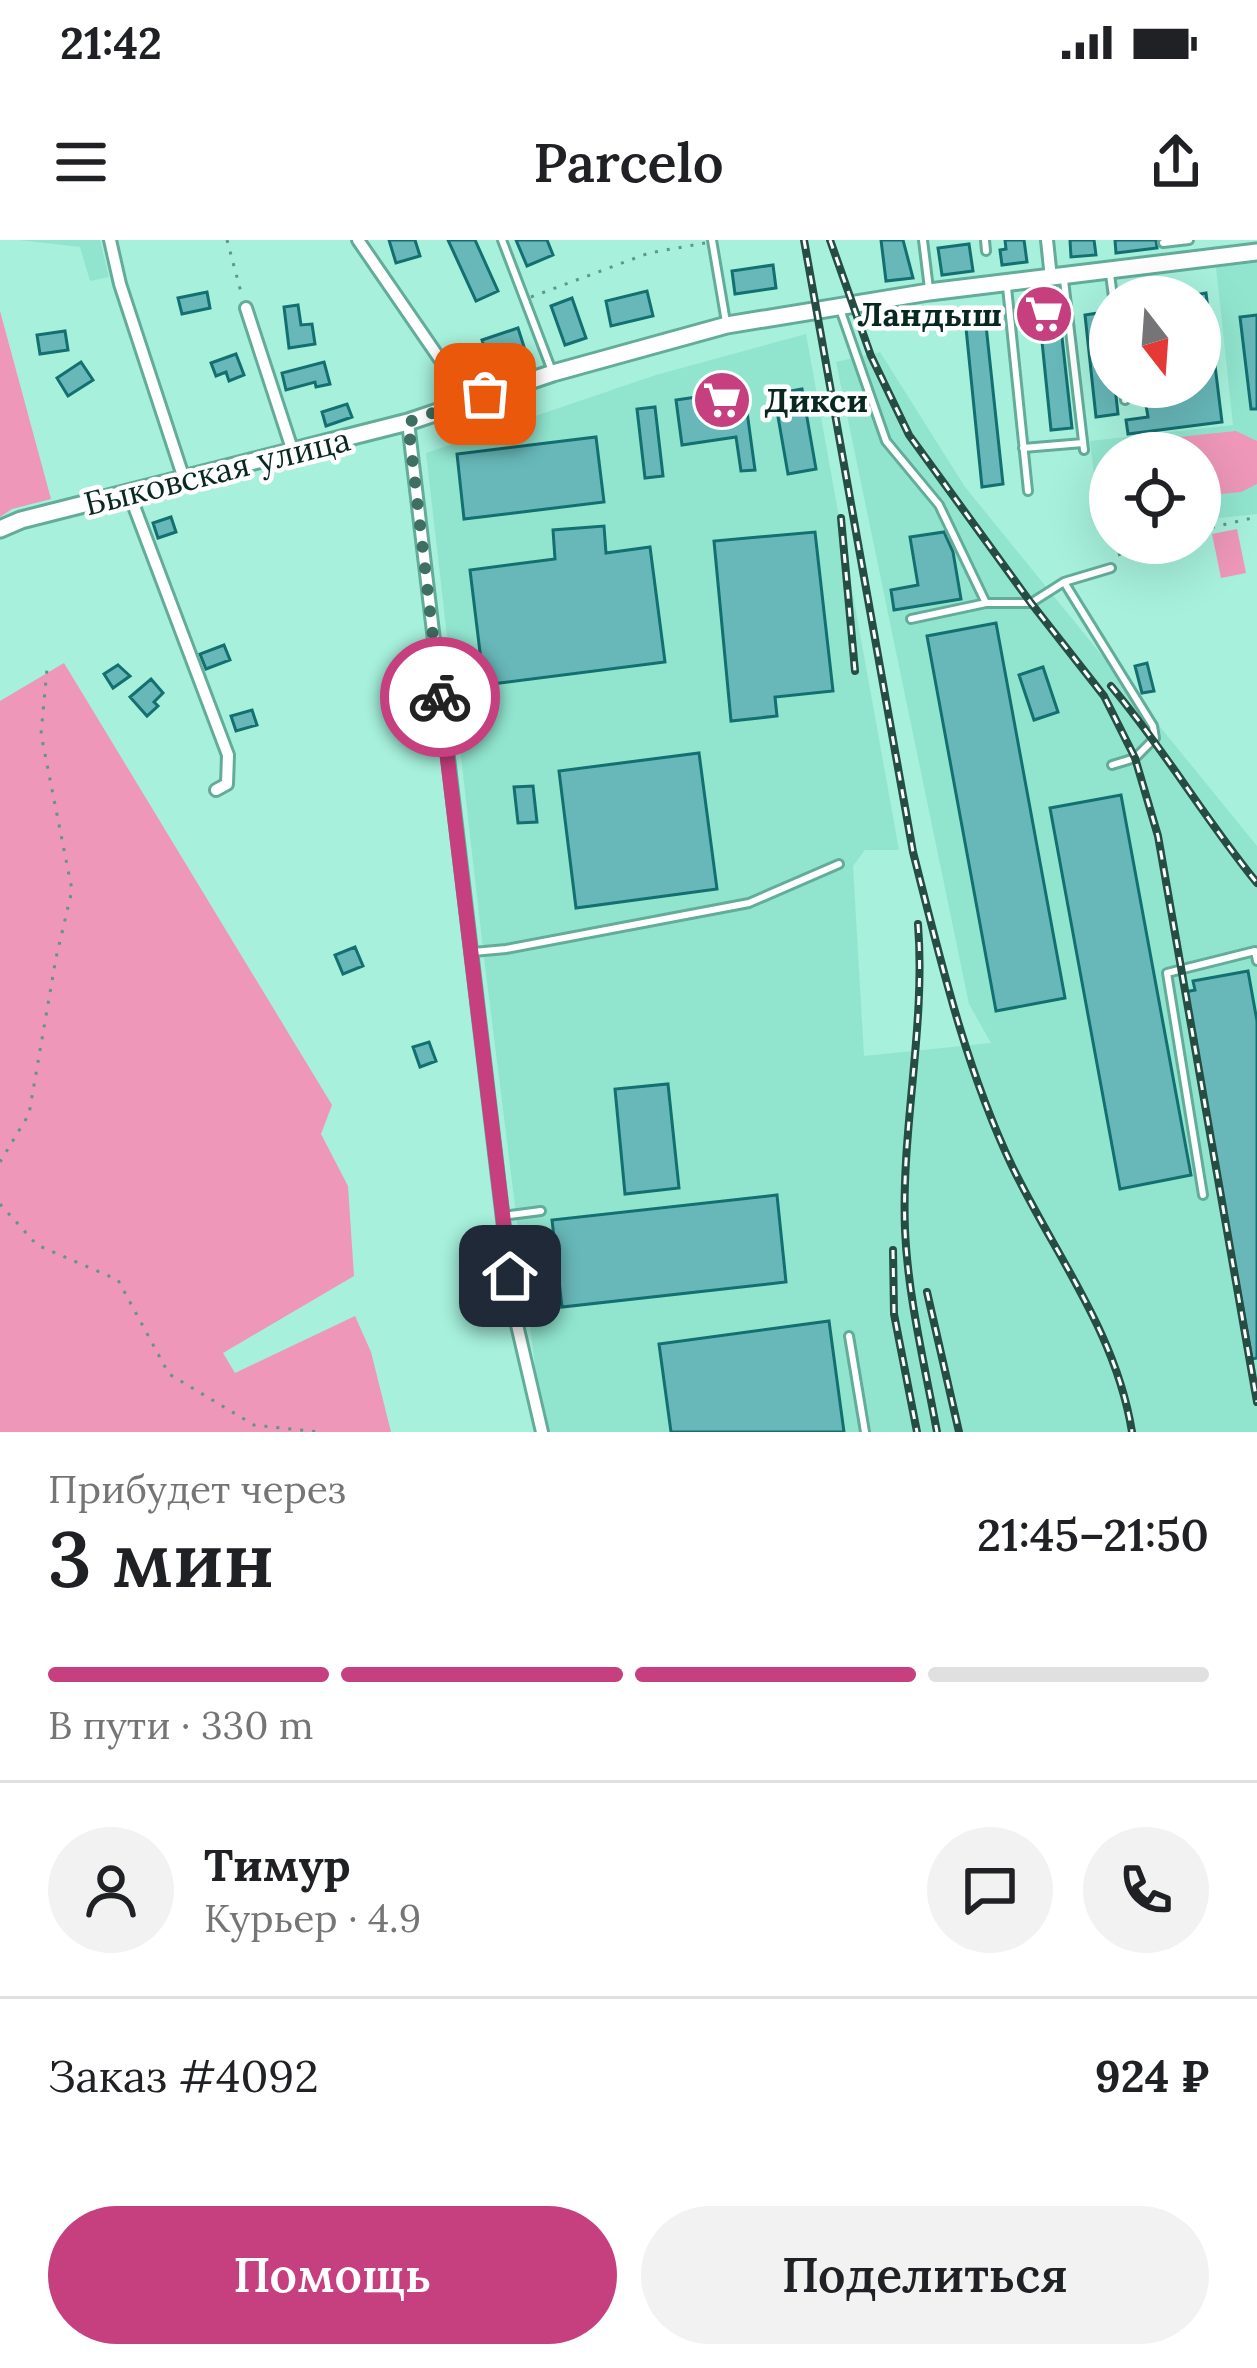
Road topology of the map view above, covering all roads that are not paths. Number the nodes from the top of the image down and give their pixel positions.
1 (110, 240) edge
2 (358, 240) edge
3 (502, 240) edge
4 (923, 240) edge
5 (985, 240) edge
6 (1047, 240) edge
7 (1189, 240) edge
8 (712, 241) edge
9 (1163, 244) dead end
10 (986, 251) dead end
11 (1257, 252) edge
12 (1110, 270) junction
13 (1111, 276) edge
14 (1058, 277) junction
15 (1006, 284) junction
16 (929, 292) junction
17 (839, 306) junction
18 (246, 308) road end
19 (727, 326) junction
20 (553, 374) junction
21 (468, 400) junction
22 (408, 422) junction
23 (1024, 448) junction
24 (293, 452) junction
25 (184, 479) junction
26 (1028, 491) dead end
27 (129, 493) junction
28 (0, 529) edge
29 (1111, 568) dead end
30 (1064, 582) junction
31 (986, 603) junction
32 (911, 620) dead end
33 (1112, 765) dead end
34 (216, 790) dead end
35 (839, 864) dead end
36 (469, 952) junction
37 (1257, 961) edge
38 (1203, 1195) dead end
39 (541, 1211) dead end
40 (502, 1216) junction
41 (849, 1336) dead end
42 (542, 1432) edge
43 (865, 1432) edge

1 - 25 street
2 - 21 street
3 - 20 lane
4 - 16 lane
5 - 10 lane
6 - 14 street
7 - 9 lane
8 - 19 lane
11 - 12 street, Быковская улица
12 - 13 lane
12 - 14 street, Быковская улица
14 - 15 street, Быковская улица
14 - 23 lane
15 - 16 street, Быковская улица
15 - 23 lane
16 - 17 street, Быковская улица
17 - 19 street, Быковская улица
17 - 31 lane
18 - 24 street
19 - 20 street, Быковская улица
20 - 21 street, Быковская улица
21 - 22 street, Быковская улица
22 - 24 street, Быковская улица
22 - 36 street
23 - 26 lane
24 - 25 street, Быковская улица
25 - 27 street, Быковская улица
27 - 28 street, Быковская улица
27 - 34 street
29 - 30 lane
30 - 31 lane
30 - 33 lane
31 - 32 lane
35 - 36 lane
36 - 40 street
37 - 38 lane
39 - 40 lane
40 - 42 street
41 - 43 lane

